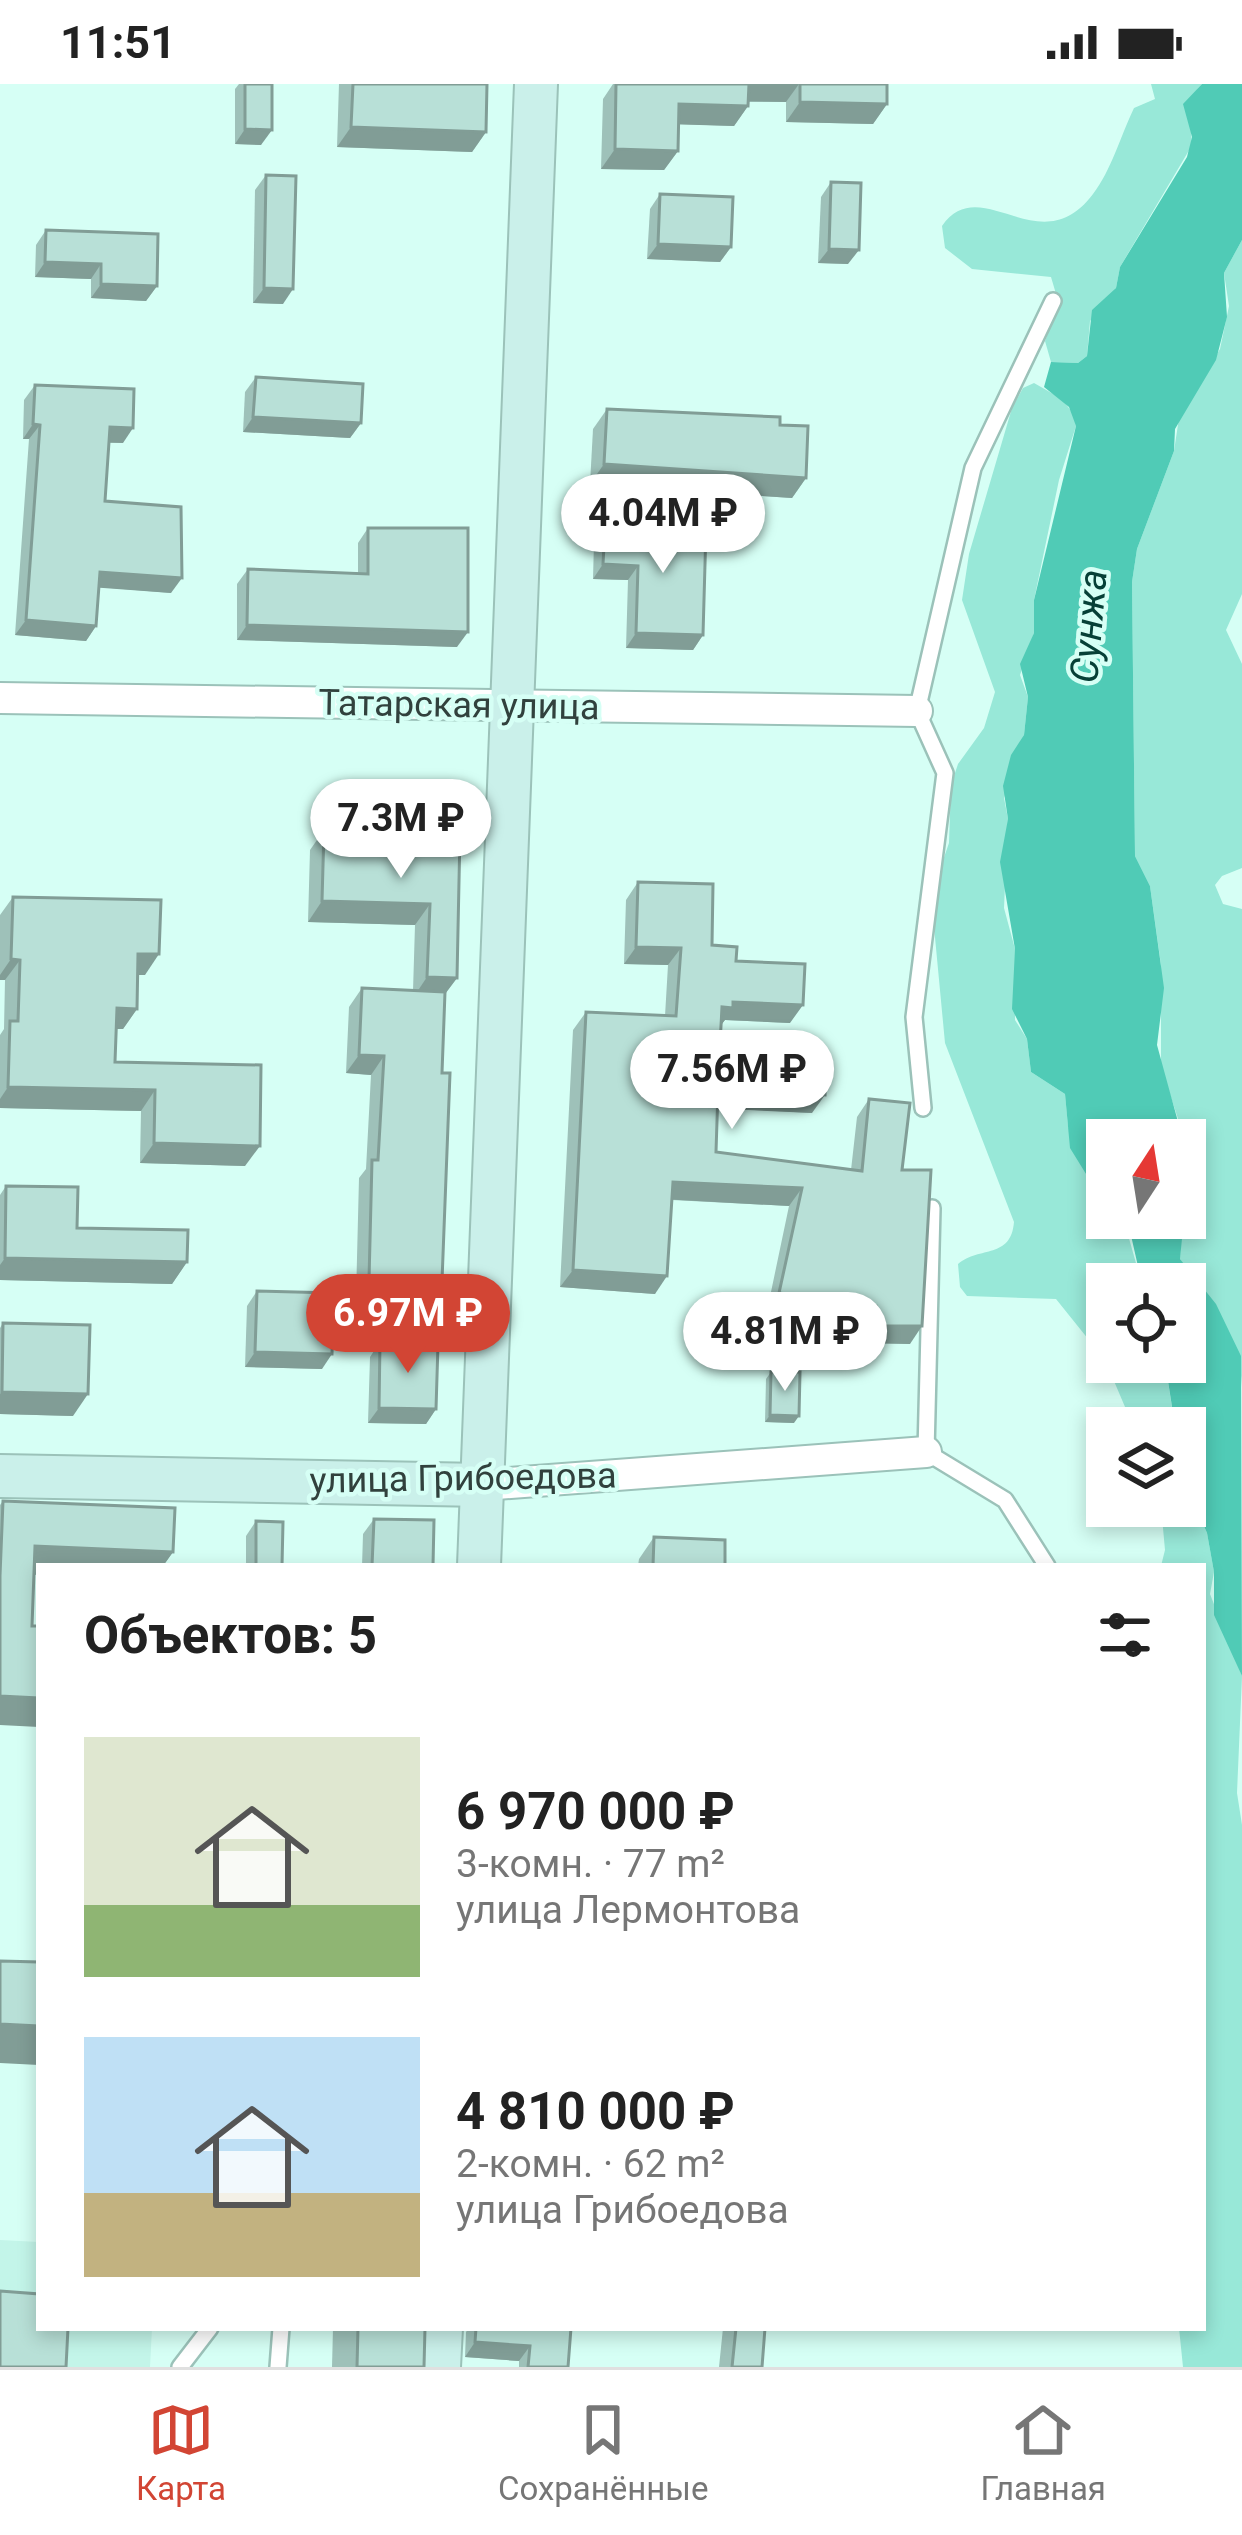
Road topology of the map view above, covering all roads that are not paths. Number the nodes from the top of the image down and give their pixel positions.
1 (536, 84) edge
2 (1053, 301) dead end
3 (0, 698) edge
4 (514, 705) junction
5 (917, 711) junction
6 (923, 1108) dead end
7 (932, 1208) edge
8 (926, 1452) junction
9 (0, 1476) edge
10 (483, 1485) junction
11 (479, 1563) edge
12 (1045, 1563) edge
13 (208, 2331) edge
14 (281, 2331) edge
15 (441, 2331) edge
16 (180, 2367) edge
17 (278, 2367) edge
18 (439, 2367) edge

1 - 4 street
2 - 5 lane
3 - 4 street, Татарская улица
4 - 5 street, Татарская улица
4 - 10 street
5 - 6 lane
7 - 8 lane
8 - 10 street, улица Грибоедова
8 - 12 lane
9 - 10 street, улица Грибоедова
10 - 11 street
13 - 16 lane
14 - 17 lane
15 - 18 street

